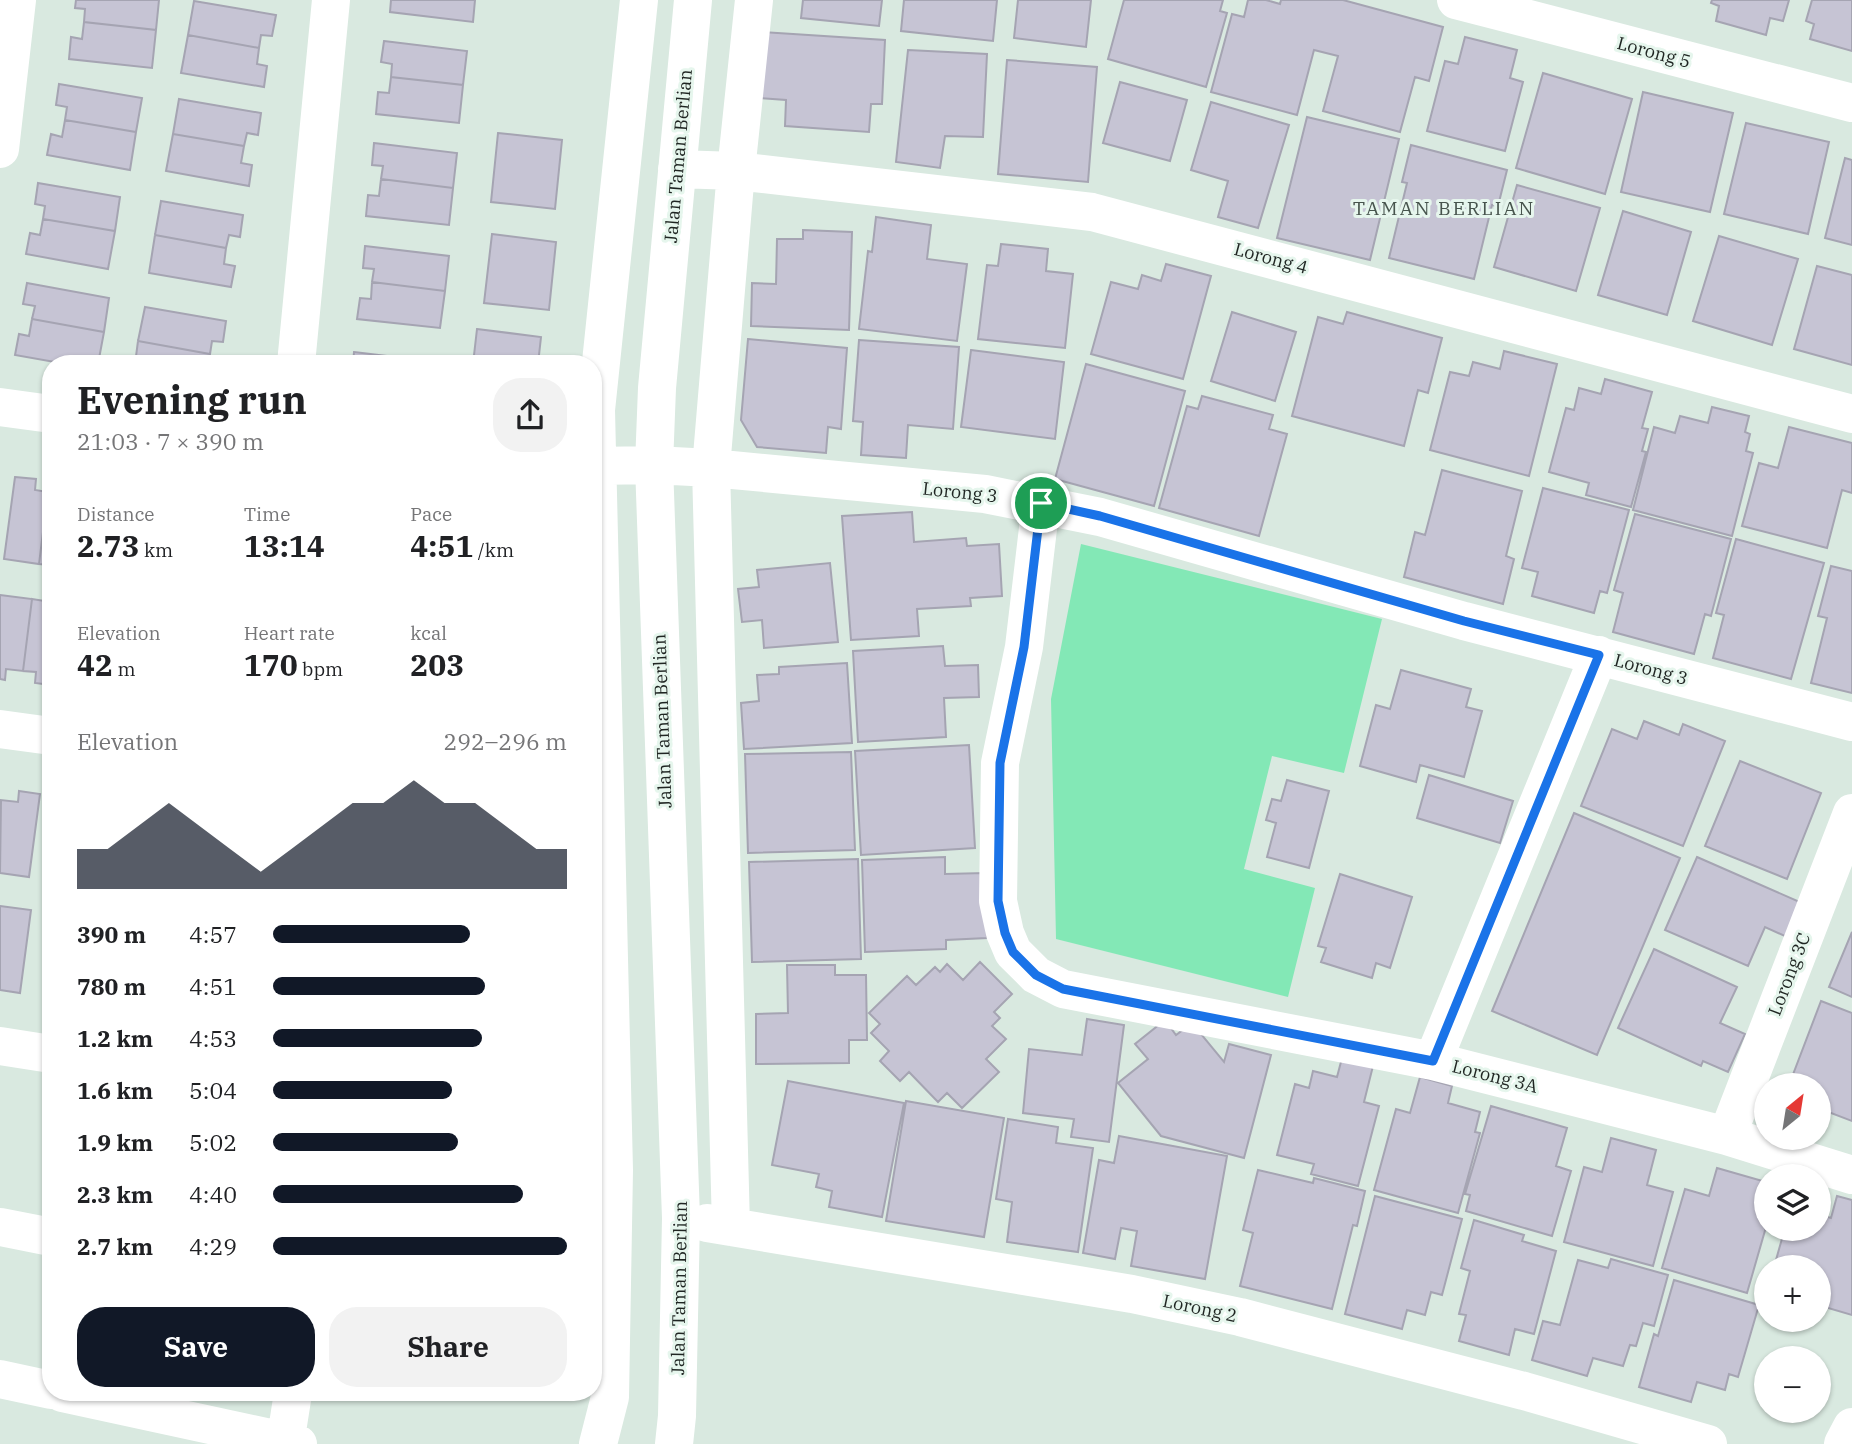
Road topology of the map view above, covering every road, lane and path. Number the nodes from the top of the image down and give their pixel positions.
1 (18, 0) edge
2 (331, 0) edge
3 (639, 0) edge
4 (693, 0) edge
5 (754, 0) edge
6 (1456, 0) edge
7 (1538, 10) edge
8 (1852, 103) edge
9 (0, 149) edge
10 (677, 169) junction
11 (736, 171) junction
12 (297, 355) edge
13 (602, 355) edge
14 (0, 407) edge
15 (42, 413) edge
16 (1852, 414) edge
17 (654, 465) junction
18 (602, 466) edge
19 (711, 468) junction
20 (1041, 503) junction
21 (1599, 655) junction
22 (602, 701) edge
23 (1852, 722) edge
24 (0, 729) edge
25 (42, 735) edge
26 (1852, 813) edge
27 (0, 1046) edge
28 (42, 1053) edge
29 (1433, 1061) junction
30 (1727, 1136) junction
31 (1852, 1175) edge
32 (681, 1218) junction
33 (0, 1227) edge
34 (731, 1227) junction
35 (42, 1235) edge
36 (0, 1379) edge
37 (42, 1389) edge
38 (98, 1401) edge
39 (293, 1401) edge
40 (1852, 1427) edge
41 (290, 1443) edge
42 (598, 1444) edge
43 (674, 1444) edge
44 (1709, 1444) edge
45 (1843, 1444) edge

1 - 9 street
2 - 12 street
3 - 13 street
4 - 10 street, Jalan Taman Berlian
5 - 11 street
6 - 7 street, Lorong 5
7 - 8 street, Lorong 5
10 - 11 street, Lorong 4
10 - 17 street, Jalan Taman Berlian
11 - 16 street, Lorong 4
11 - 19 street
14 - 15 street
17 - 18 street, Lorong 3
17 - 19 street, Lorong 3
17 - 32 street, Jalan Taman Berlian
19 - 20 street, Lorong 3
19 - 34 street
20 - 21 street, Lorong 3
20 - 29 street, Lorong 3A
21 - 23 street, Lorong 3
21 - 29 street
22 - 42 street
24 - 25 street
26 - 30 street, Lorong 3C
27 - 28 street
29 - 30 street, Lorong 3A
30 - 31 street, Lorong 3A
32 - 34 street, Lorong 2
32 - 43 street, Jalan Taman Berlian
33 - 35 street
34 - 44 street, Lorong 2
36 - 37 street
38 - 41 street
39 - 41 street
40 - 45 street

